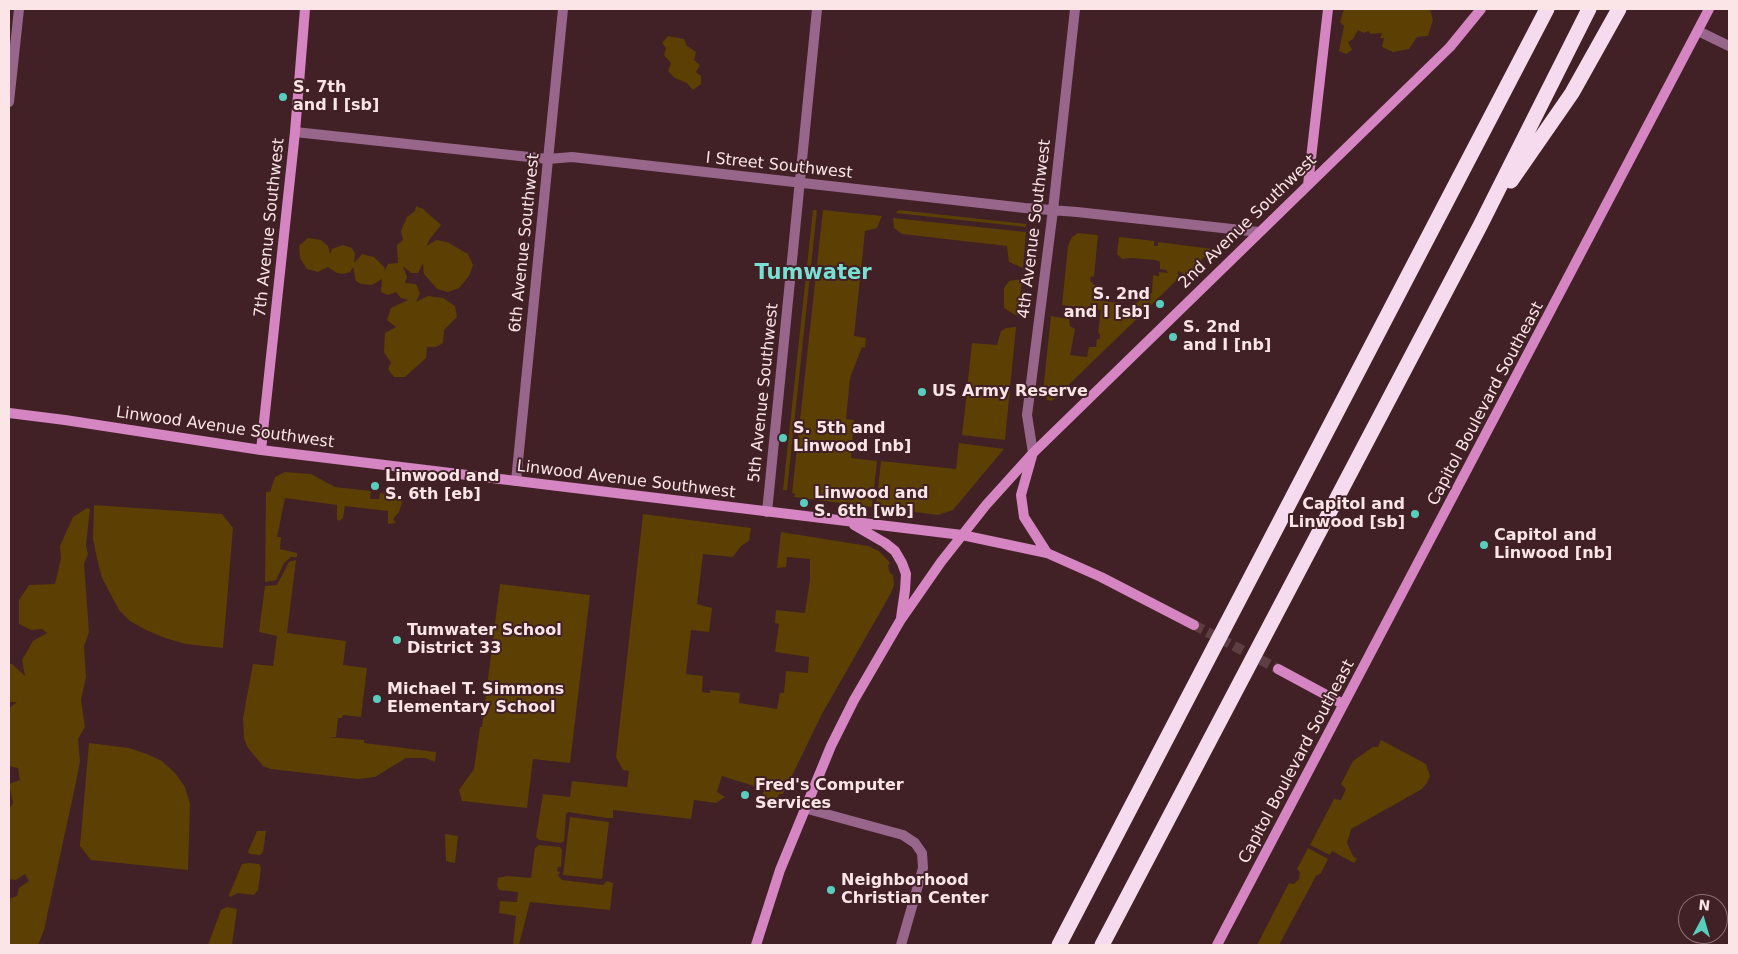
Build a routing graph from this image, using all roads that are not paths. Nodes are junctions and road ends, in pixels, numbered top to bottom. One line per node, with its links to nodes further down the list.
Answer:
1 (19, 9): 14 (street)
2 (305, 9): 15 (street, 7th Avenue Southwest)
3 (563, 9): 16 (street, 6th Avenue Southwest)
4 (817, 9): 17 (street, 5th Avenue Southwest)
5 (1075, 9): 19 (street, 4th Avenue Southwest)
6 (1328, 9): 18 (street)
7 (1481, 9): 18 (street, 2nd Avenue Southwest)
8 (1548, 9): 37 (highway)
9 (1589, 9): 20 (highway)
10 (1619, 9): 20 (highway)
11 (1709, 9): 12 (street, Capitol Boulevard Southeast)
12 (1698, 30): 13 (street); 33 (street, Capitol Boulevard Southeast)
13 (1729, 46)
14 (9, 102)
15 (295, 132): 16 (street, I Street Southwest); 23 (street, 7th Avenue Southwest)
16 (548, 159): 17 (street, I Street Southwest); 25 (street, 6th Avenue Southwest)
17 (800, 184): 19 (street, I Street Southwest); 26 (street, 5th Avenue Southwest)
18 (1308, 184): 21 (street, 2nd Avenue Southwest)
19 (1053, 210): 21 (street, I Street Southwest); 24 (street, 4th Avenue Southwest)
20 (1480, 226): 38 (highway)
21 (1259, 232): 24 (street, 2nd Avenue Southwest)
22 (9, 414): 23 (street, Linwood Avenue Southwest)
23 (262, 450): 25 (street, Linwood Avenue Southwest)
24 (1033, 453): 28 (street, 2nd Avenue Southwest); 29 (street)
25 (516, 481): 26 (street, Linwood Avenue Southwest)
26 (767, 512): 27 (street, Linwood Avenue Southwest)
27 (851, 523): 28 (street, Linwood Avenue Southwest); 30 (street)
28 (962, 535): 29 (street, Linwood Avenue Southwest); 30 (street)
29 (1047, 553): 31 (street, Linwood Avenue Southwest)
30 (900, 621): 34 (street)
31 (1194, 625)
32 (1278, 669): 33 (street)
33 (1343, 704): 39 (street, Capitol Boulevard Southeast)
34 (804, 808): 35 (street); 36 (street)
35 (756, 945)
36 (901, 945)
37 (1059, 945)
38 (1102, 945)
39 (1217, 945)

